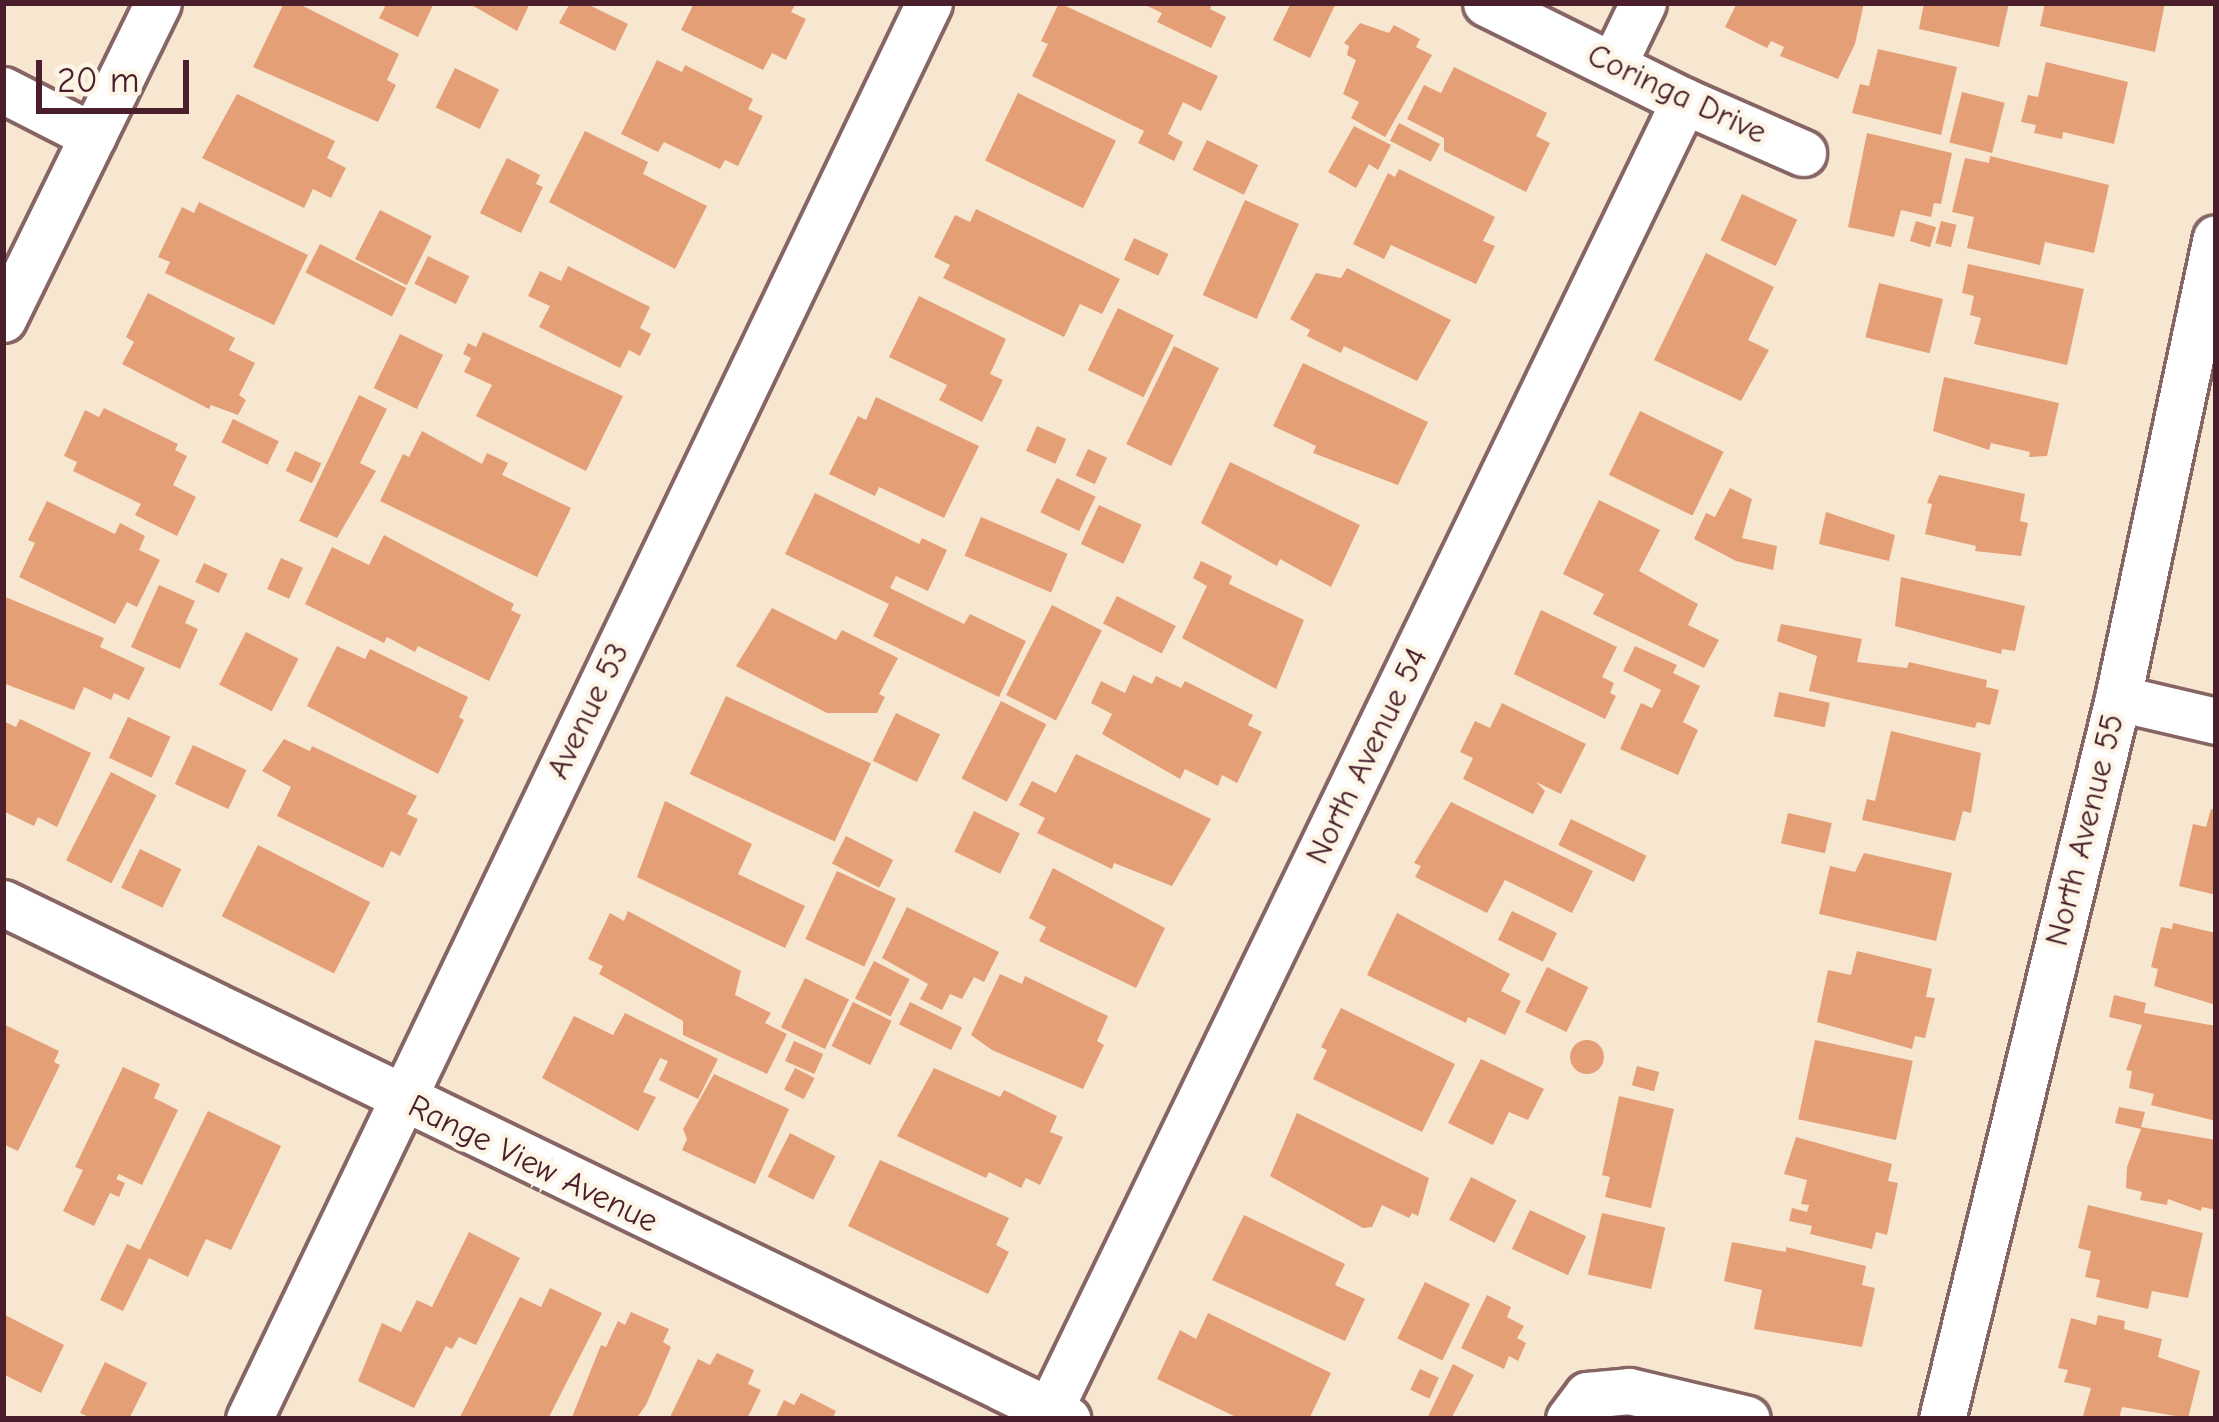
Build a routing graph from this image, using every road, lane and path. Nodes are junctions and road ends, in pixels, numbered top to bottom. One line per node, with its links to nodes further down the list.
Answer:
1 (158, 3): 8 (street)
2 (929, 3): 15 (street, Avenue 53)
3 (1486, 3): 5 (street, Coringa Drive)
4 (1643, 3): 5 (street)
5 (1613, 65): 7 (street, Coringa Drive)
6 (3, 90): 8 (street)
7 (1684, 101): 9 (street, Coringa Drive); 17 (street, North Avenue 54)
8 (93, 136): 11 (street)
9 (1803, 153)
10 (2216, 238): 12 (street, North Avenue 55)
11 (3, 319)
12 (2118, 698): 13 (street); 20 (street, North Avenue 55)
13 (2216, 721)
14 (3, 903): 15 (street, Range View Avenue)
15 (400, 1100): 17 (street, Range View Avenue); 18 (street, Avenue 53)
16 (1578, 1407): 19 (street)
17 (1058, 1415)
18 (249, 1419)
19 (1747, 1419)
20 (1942, 1419)

